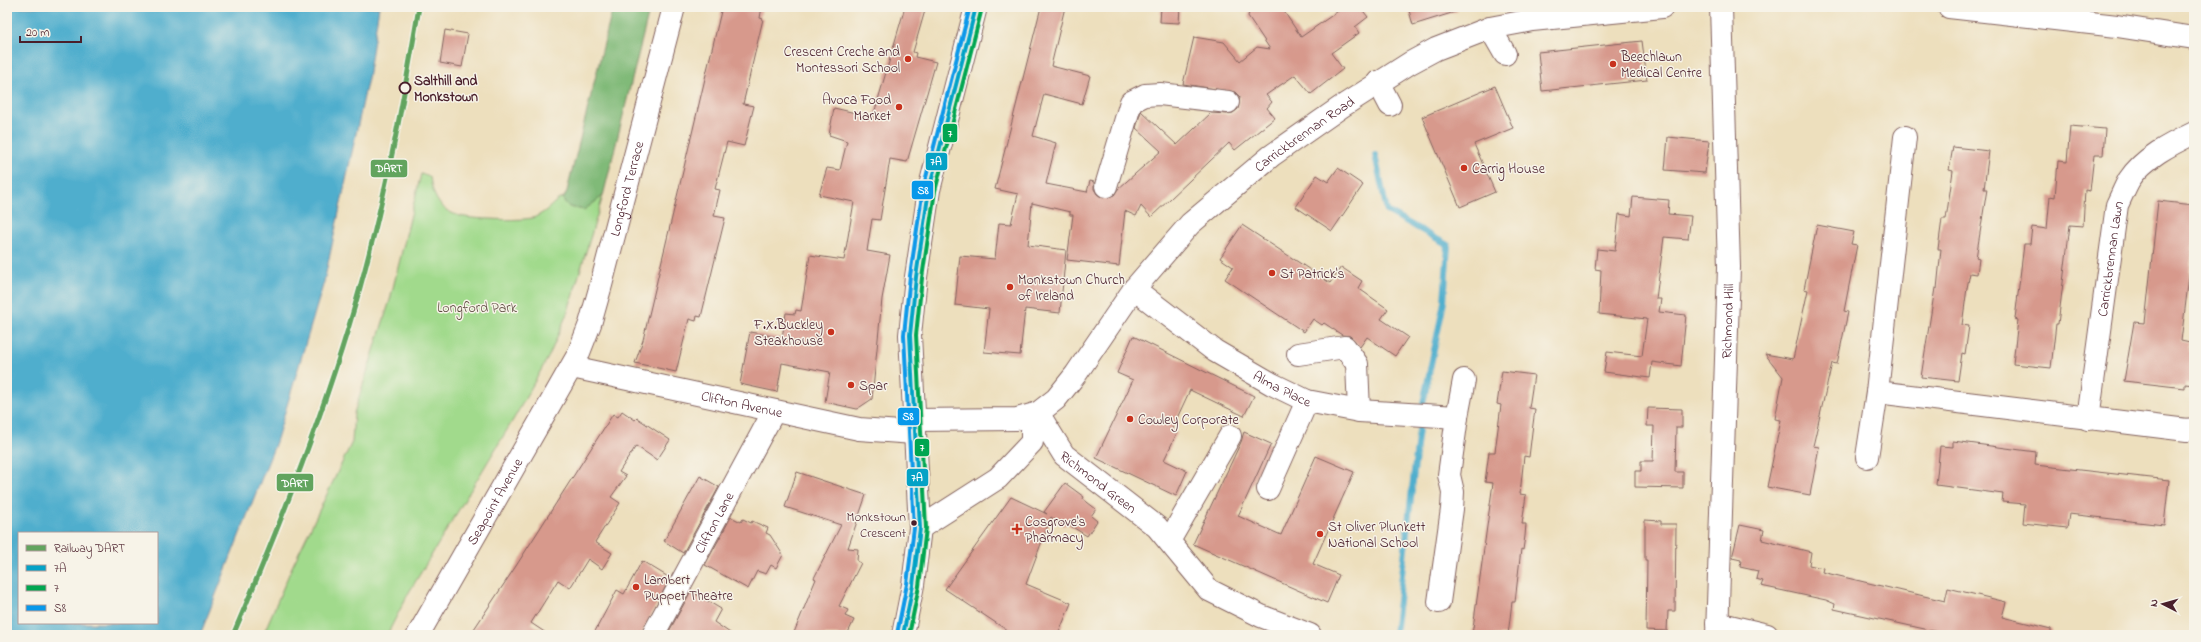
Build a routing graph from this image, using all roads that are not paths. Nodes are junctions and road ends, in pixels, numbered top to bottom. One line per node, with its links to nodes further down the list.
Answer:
1 (674, 7): 18 (main road, Longford Terrace)
2 (976, 7): 27 (main road)
3 (1662, 7): 6 (main road, Carrickbrennan Road)
4 (1721, 7): 35 (main road, Richmond Hill)
5 (1949, 7): 8 (main road)
6 (1530, 13): 7 (main road, Carrickbrennan Road)
7 (1490, 28): 9 (main road); 10 (main road, Carrickbrennan Road)
8 (2194, 38)
9 (1506, 54)
10 (1378, 82): 12 (main road); 16 (main road, Carrickbrennan Road)
11 (1228, 102): 15 (main road)
12 (1390, 105)
13 (2194, 133): 26 (main road, Carrickbrennan Lawn)
14 (1905, 137): 20 (main road)
15 (1106, 186)
16 (1134, 289): 21 (main road, Alma Place); 24 (main road, Carrickbrennan Road)
17 (1298, 354): 23 (main road)
18 (572, 367): 22 (main road, Clifton Avenue); 36 (main road, Seapoint Avenue)
19 (1464, 380): 25 (main road)
20 (1877, 392): 26 (main road); 30 (main road)
21 (1307, 401): 23 (main road, Alma Place); 31 (main road)
22 (774, 411): 27 (main road, Clifton Avenue); 37 (main road, Clifton Lane)
23 (1359, 411): 25 (main road, Alma Place)
24 (1038, 413): 27 (main road, Carrickbrennan Road); 32 (main road); 33 (main road, Richmond Green)
25 (1457, 417): 34 (main road)
26 (2088, 419): 28 (main road)
27 (914, 426): 32 (main road)
28 (2194, 429)
29 (1230, 436): 33 (main road)
30 (1867, 458)
31 (1268, 489)
32 (920, 528): 38 (main road)
33 (1169, 541): 39 (main road, Richmond Green)
34 (1439, 602)
35 (1717, 629): 40 (main road)
36 (418, 635)
37 (653, 635)
38 (903, 635)
39 (1310, 635)
40 (1767, 635)

